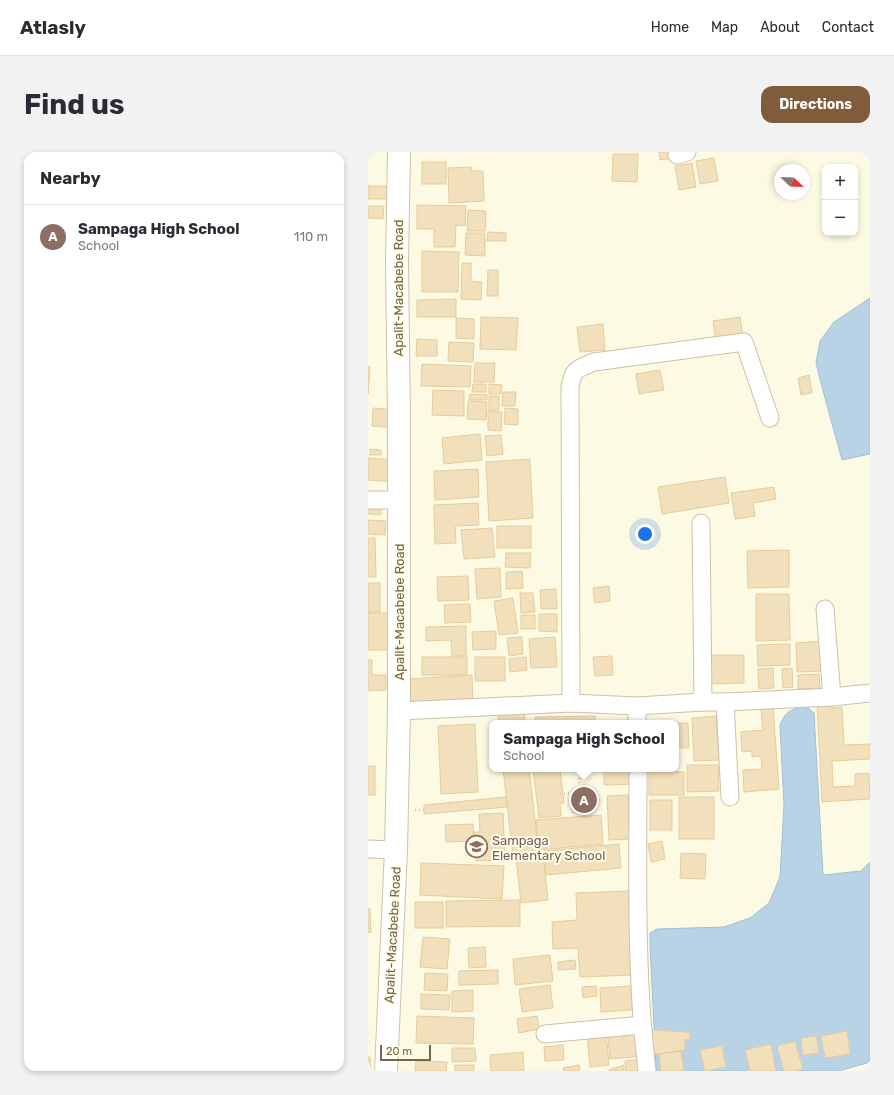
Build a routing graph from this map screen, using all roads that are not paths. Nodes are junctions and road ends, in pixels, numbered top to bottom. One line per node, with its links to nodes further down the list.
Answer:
1 (399, 152): 4 (main road, Apalit-Macabebe Road)
2 (770, 418): 11 (street)
3 (368, 500): 4 (street)
4 (399, 500): 12 (main road, Apalit-Macabebe Road)
5 (701, 523): 9 (street)
6 (825, 609): 8 (street)
7 (870, 693): 8 (street)
8 (832, 697): 10 (street)
9 (703, 702): 10 (street); 13 (street)
10 (725, 702): 15 (street)
11 (571, 703): 12 (street); 13 (street)
12 (399, 711): 17 (main road, Apalit-Macabebe Road)
13 (638, 715)
14 (638, 772): 18 (street)
15 (730, 797)
16 (368, 849): 17 (street)
17 (396, 850): 20 (main road, Apalit-Macabebe Road)
18 (642, 1025): 19 (street); 21 (street)
19 (545, 1034)
20 (386, 1071)
21 (647, 1071)

